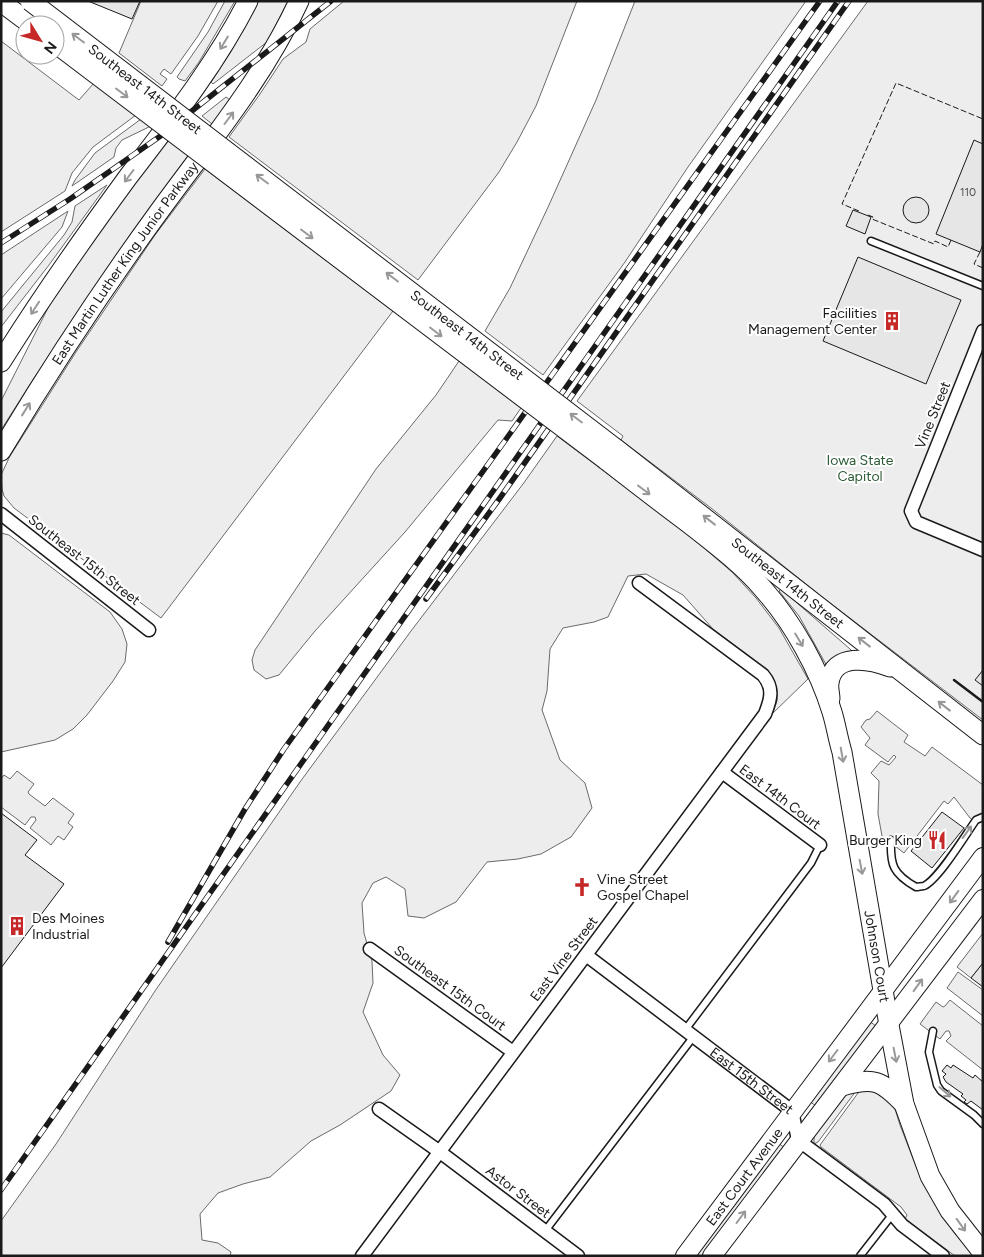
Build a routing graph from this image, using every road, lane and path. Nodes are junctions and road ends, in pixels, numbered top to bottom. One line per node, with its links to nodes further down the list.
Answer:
1 (30, 1): 12 (main road, Southeast 14th Street, one-way to 1, bridge)
2 (248, 1): 10 (main road, one-way to 10)
3 (299, 1): 11 (main road, East Martin Luther King Junior Parkway, one-way to 3)
4 (1, 2): 5 (main road)
5 (19, 15)
6 (65, 50): 12 (main road, Southeast 14th Street, one-way to 12, bridge)
7 (871, 241): 8 (lane)
8 (983, 286)
9 (983, 331): 14 (street, Vine Street)
10 (1, 362)
11 (1, 451)
12 (610, 454): 17 (main road, Southeast 14th Street, one-way to 12); 18 (main road, Southeast 14th Street, one-way to 18)
13 (1, 514): 16 (street, Southeast 15th Street)
14 (983, 550)
15 (639, 583): 20 (street, East Vine Street)
16 (149, 630)
17 (903, 672): 18 (main road); 19 (main road, Southeast 14th Street, one-way to 17)
18 (831, 710): 28 (main road, Johnson Court, one-way to 28)
19 (983, 735)
20 (722, 772): 23 (street, East 14th Court); 27 (street, East Vine Street)
21 (983, 817): 22 (lane, one-way to 21)
22 (891, 840)
23 (820, 845): 31 (lane)
24 (983, 857): 28 (street, East Court Avenue, one-way to 28)
25 (983, 899): 29 (street, East Court Avenue, one-way to 25)
26 (370, 949): 32 (street, Southeast 15th Court)
27 (586, 955): 31 (street, East 15th Street); 32 (street, East Vine Street)
28 (884, 989): 29 (main road, Johnson Court); 36 (street, East Court Avenue, one-way to 36)
29 (889, 1025): 33 (street, East Court Avenue); 34 (main road, Johnson Court, one-way to 34)
30 (933, 1031): 37 (lane, one-way to 37)
31 (690, 1033): 36 (street, East 15th Street); 41 (lane)
32 (514, 1052): 39 (street, East Vine Street)
33 (842, 1086): 34 (main road); 38 (street, East Court Avenue)
34 (904, 1104): 42 (main road, Johnson Court, one-way to 42)
35 (379, 1109): 39 (street, Astor Street)
36 (792, 1111): 38 (street, East 15th Street); 45 (street, East Court Avenue)
37 (983, 1124)
38 (798, 1140): 40 (street); 46 (street, East Court Avenue, one-way to 38)
39 (440, 1152): 41 (street, Astor Street); 43 (street, East Vine Street)
40 (892, 1214): 47 (lane); 48 (street)
41 (545, 1231): 44 (street, Astor Street)
42 (983, 1253)
43 (363, 1255)
44 (578, 1256)
45 (685, 1256)
46 (712, 1256)
47 (860, 1256)
48 (943, 1256)

